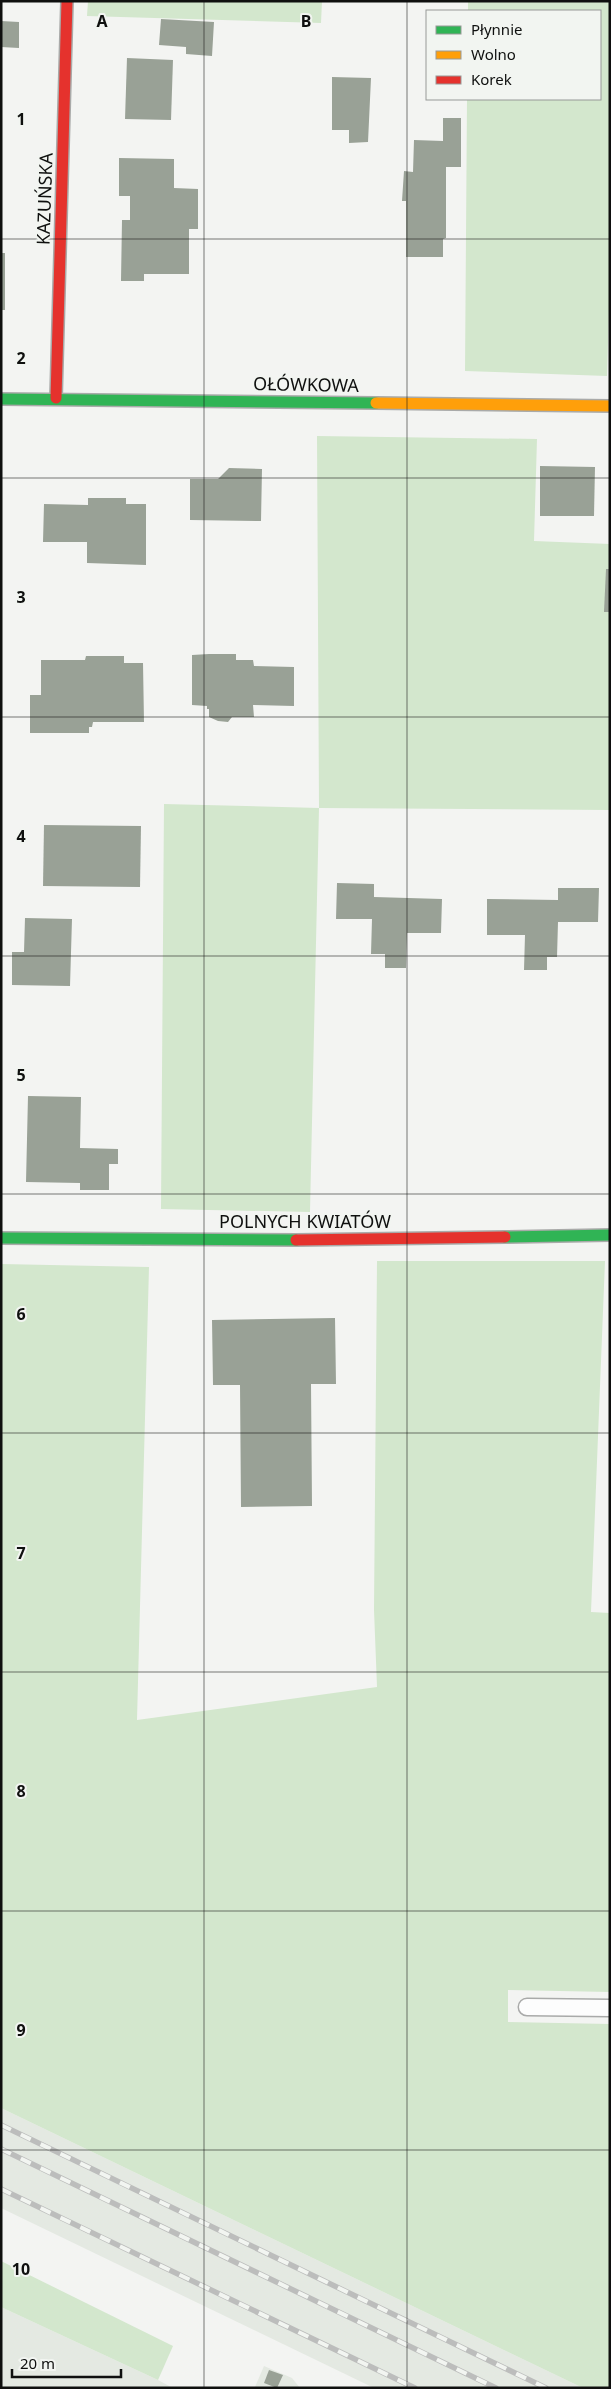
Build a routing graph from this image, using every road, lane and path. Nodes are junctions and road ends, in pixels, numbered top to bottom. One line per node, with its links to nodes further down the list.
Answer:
1 (68, 1): 2 (street, KAZUŃSKA)
2 (56, 398): 3 (street, OŁÓWKOWA); 4 (street, OŁÓWKOWA)
3 (1, 399)
4 (610, 406)
5 (610, 1236): 6 (street, POLNYCH KWIATÓW)
6 (1, 1238)
7 (527, 2006): 8 (lane)
8 (610, 2008)

